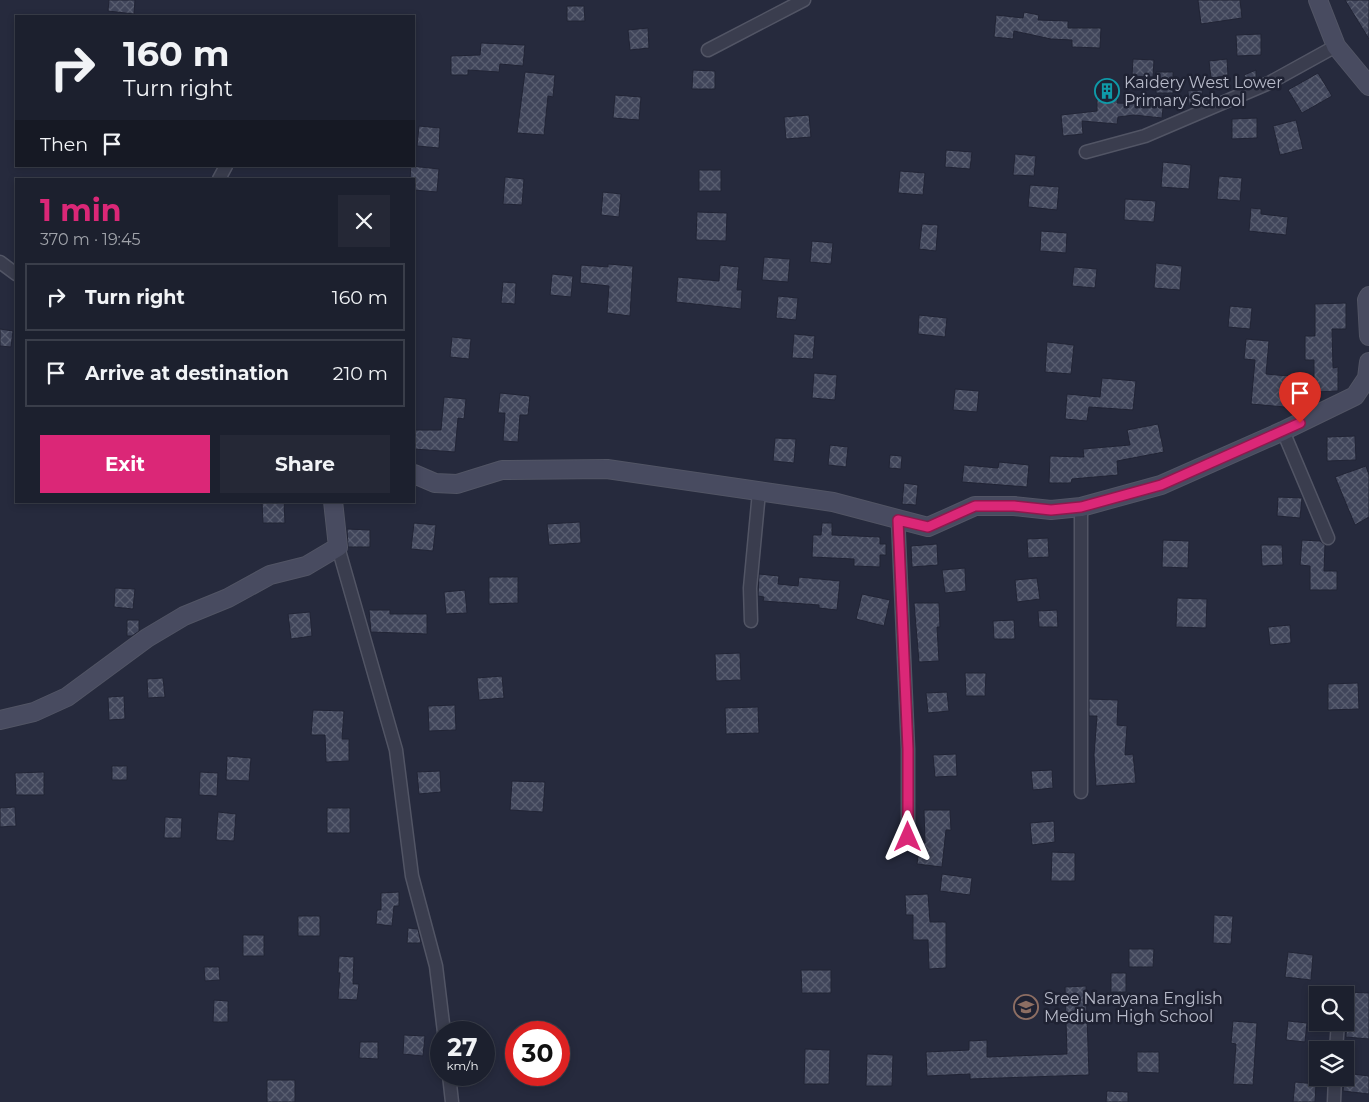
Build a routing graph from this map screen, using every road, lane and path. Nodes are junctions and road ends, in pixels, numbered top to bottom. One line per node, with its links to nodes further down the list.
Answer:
1 (804, 0): 4 (street)
2 (1318, 0): 3 (street)
3 (1336, 46): 5 (street); 6 (street)
4 (708, 50)
5 (1369, 86)
6 (1086, 152)
7 (0, 262): 8 (street)
8 (15, 273)
9 (1369, 296): 10 (street)
10 (1369, 336)
11 (1369, 362): 12 (street)
12 (1283, 431): 16 (street); 18 (street)
13 (415, 474): 14 (street)
14 (759, 492): 17 (street); 20 (street)
15 (333, 503): 19 (street)
16 (1081, 507): 17 (street); 22 (street)
17 (898, 520): 23 (street)
18 (1328, 538)
19 (338, 548): 21 (street); 24 (street)
20 (751, 621)
21 (0, 720)
22 (1081, 792)
23 (908, 837)
24 (443, 1021)
25 (450, 1086): 27 (street)
26 (1335, 1086): 28 (street)
27 (452, 1102)
28 (1334, 1102)

